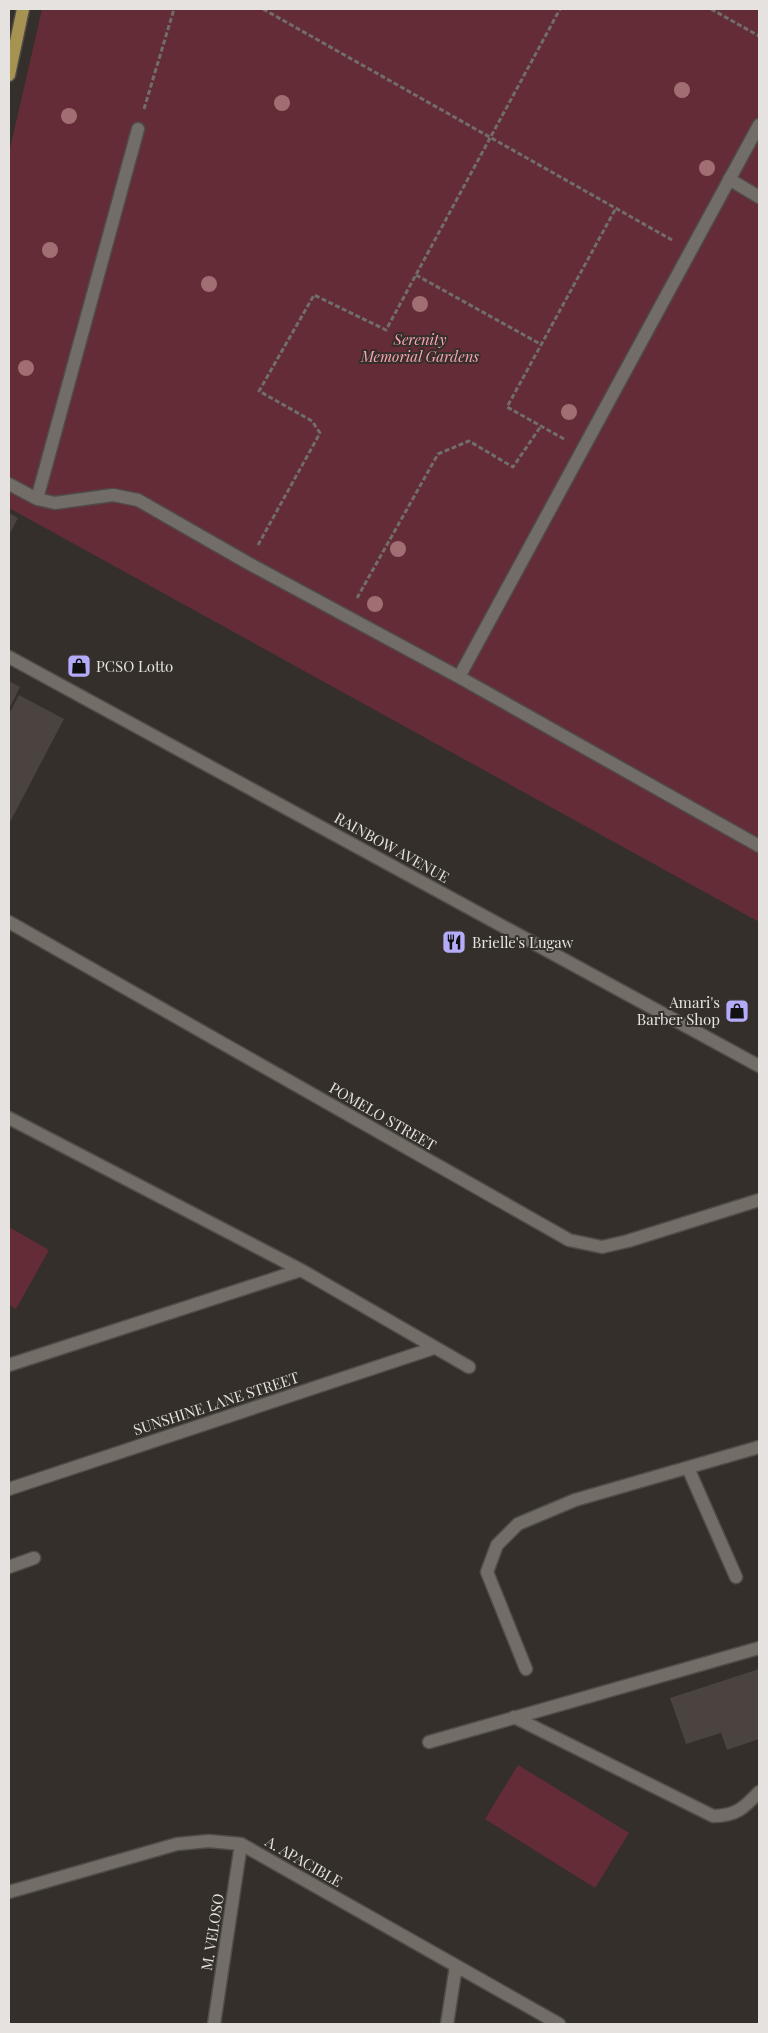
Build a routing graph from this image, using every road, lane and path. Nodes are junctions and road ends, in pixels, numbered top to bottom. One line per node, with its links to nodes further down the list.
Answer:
1 (22, 9): 7 (main road)
2 (174, 9): 9 (path)
3 (263, 9): 10 (path)
4 (560, 9): 10 (path)
5 (711, 9): 6 (path)
6 (759, 36)
7 (9, 75)
8 (759, 125): 11 (street)
9 (138, 129): 20 (street)
10 (490, 137): 13 (path); 15 (path)
11 (729, 179): 12 (street); 14 (street)
12 (759, 197)
13 (616, 208): 14 (path); 16 (path)
14 (690, 250): 18 (street)
15 (416, 275): 16 (path); 21 (path)
16 (542, 345): 17 (path)
17 (541, 426): 18 (path); 22 (path)
18 (582, 449): 24 (street)
19 (9, 484): 20 (street)
20 (37, 499): 21 (street)
21 (248, 564): 22 (street)
22 (346, 617): 24 (street)
23 (9, 657): 27 (street, RAINBOW AVENUE)
24 (459, 677): 25 (street)
25 (759, 846)
26 (9, 922): 29 (street, POMELO STREET)
27 (759, 1066)
28 (9, 1118): 30 (street)
29 (759, 1200)
30 (301, 1270): 31 (street); 32 (street)
31 (434, 1348): 33 (street); 36 (street, SUNSHINE LANE STREET)
32 (9, 1365)
33 (469, 1368)
34 (759, 1447): 35 (street)
35 (688, 1468): 39 (street); 41 (street)
36 (9, 1489)
37 (34, 1558): 38 (street)
38 (9, 1567)
39 (736, 1577)
40 (759, 1648): 42 (street)
41 (526, 1669)
42 (514, 1717): 43 (street); 44 (street)
43 (429, 1742)
44 (759, 1792)
45 (242, 1844): 46 (street, A. APACIBLE); 47 (street, A. APACIBLE); 48 (street, M. VELOSO)
46 (9, 1892)
47 (456, 1966): 49 (street); 50 (street, A. APACIBLE)
48 (214, 2024)
49 (447, 2024)
50 (559, 2024)

